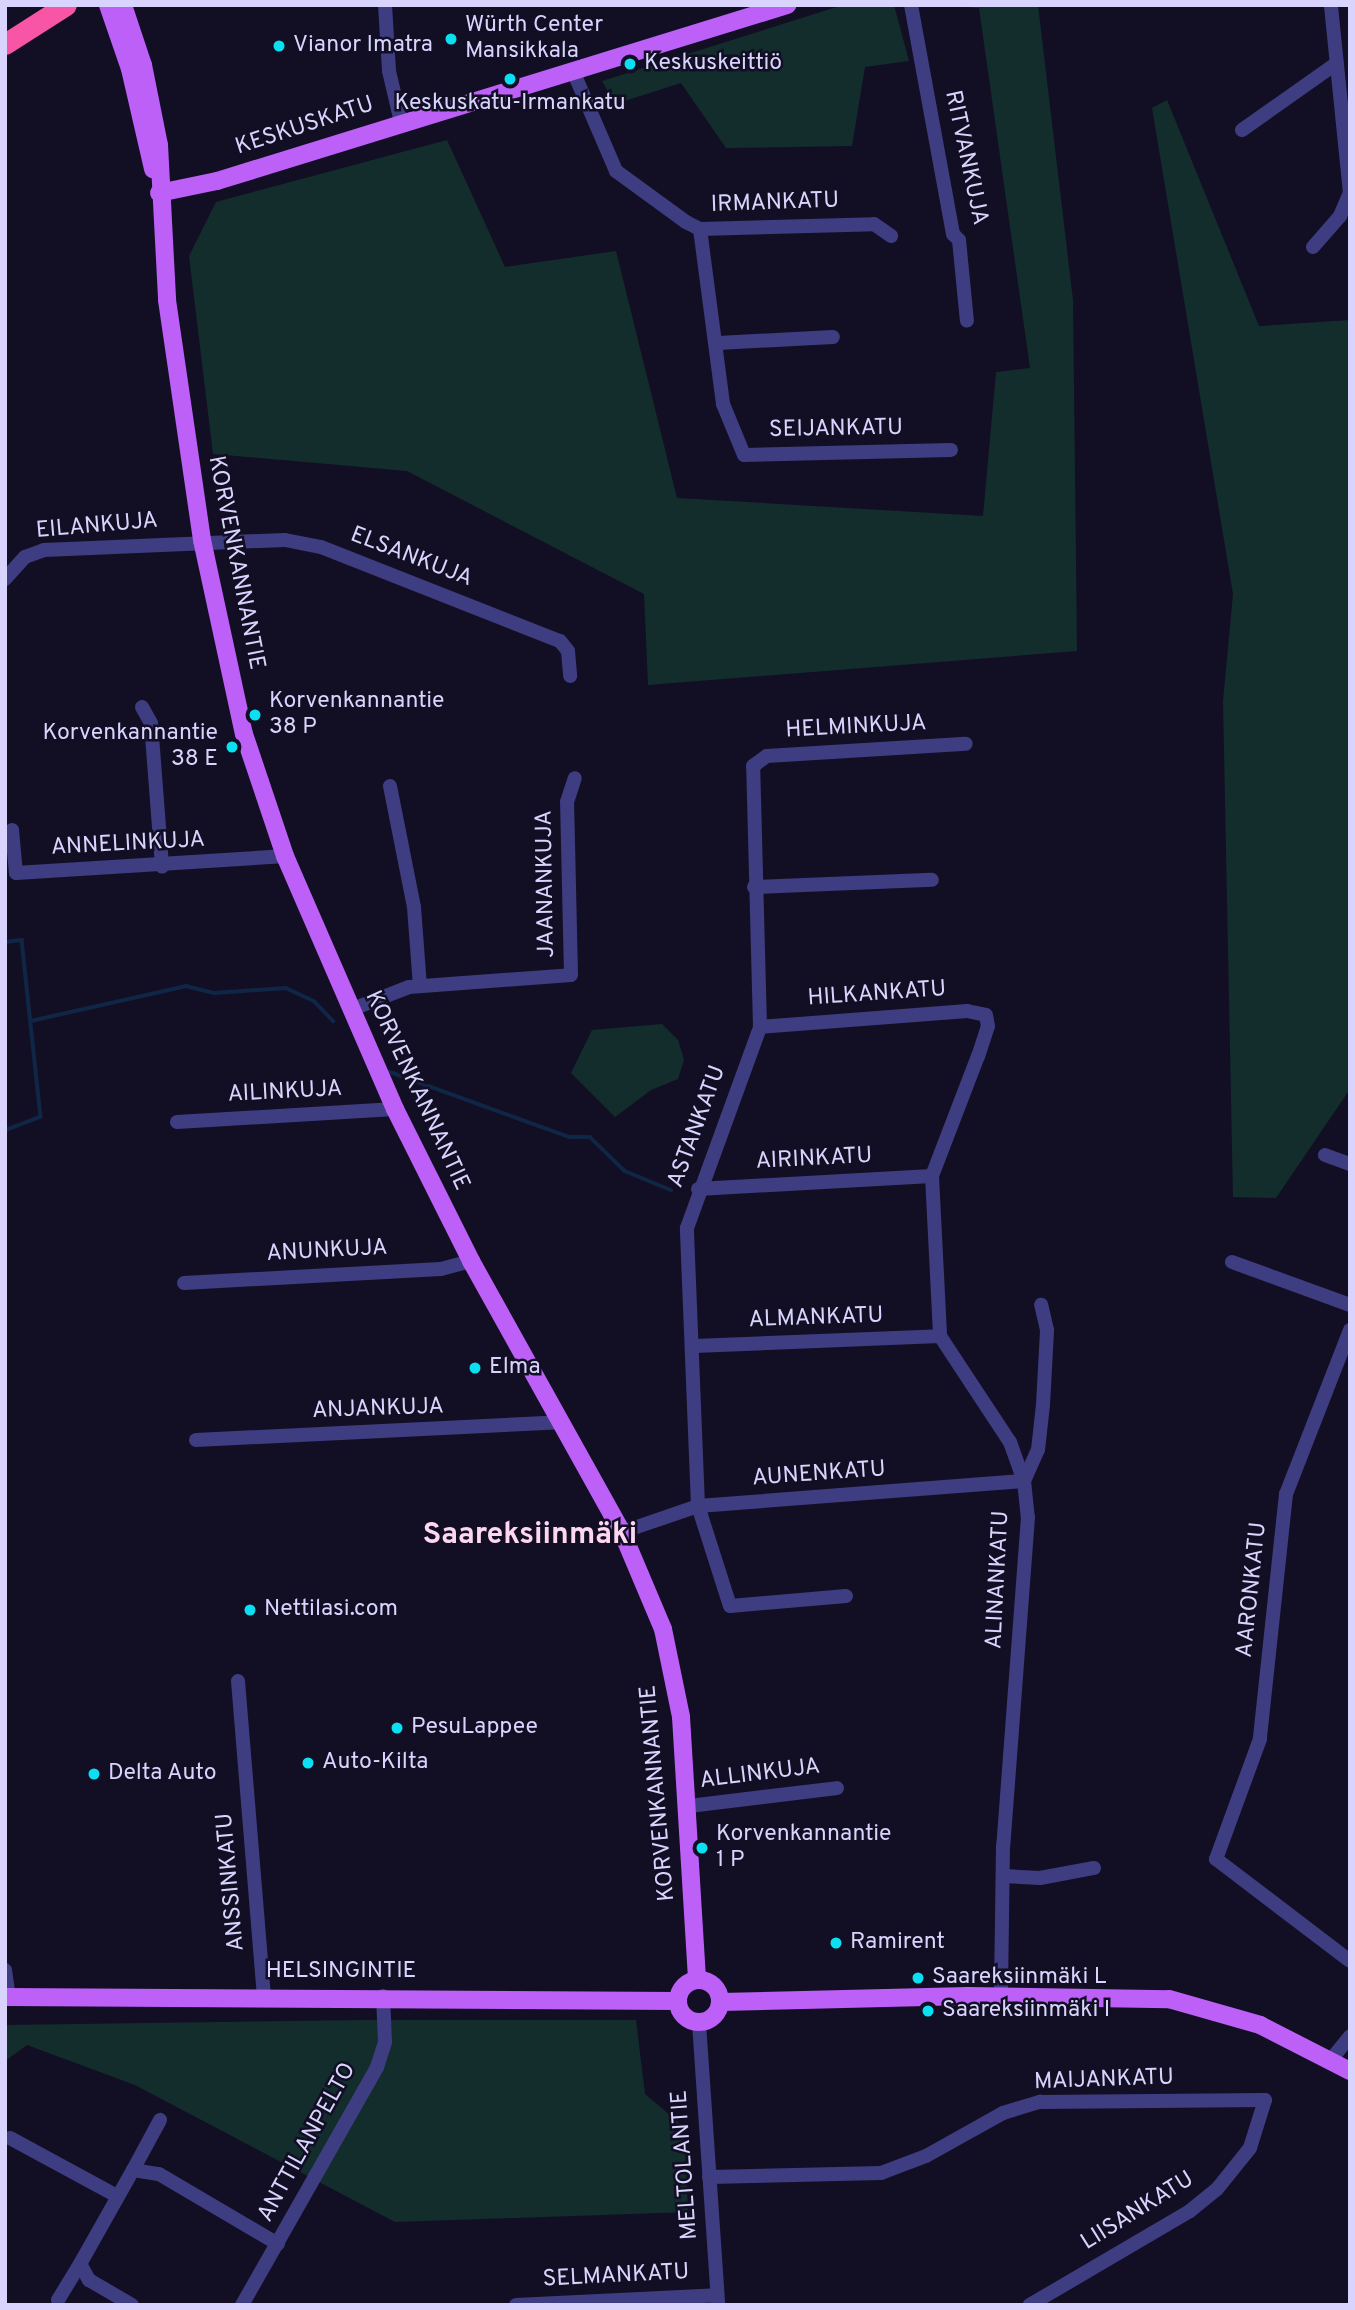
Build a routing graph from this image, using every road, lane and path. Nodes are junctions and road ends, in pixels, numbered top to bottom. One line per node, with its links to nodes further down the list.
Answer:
1 (66, 5): 8 (highway)
2 (108, 5): 13 (main road, KORVENKANNANTIE)
3 (123, 5): 13 (main road, KORVENKANNANTIE)
4 (385, 5): 11 (street)
5 (787, 5): 10 (main road, KESKUSKATU)
6 (911, 5): 17 (street, RITVANKUJA)
7 (1331, 5): 9 (street)
8 (5, 44)
9 (1337, 63): 12 (street); 16 (street)
10 (573, 71): 11 (main road, KESKUSKATU); 14 (street, IRMANKATU)
11 (401, 122): 13 (main road, KESKUSKATU)
12 (1242, 130)
13 (159, 193): 21 (main road, KORVENKANNANTIE)
14 (700, 229): 15 (street, IRMANKATU); 19 (street, SEIJANKATU)
15 (891, 236)
16 (1313, 247)
17 (967, 321)
18 (833, 337): 19 (street)
19 (718, 343): 20 (street, SEIJANKATU)
20 (951, 450)
21 (202, 540): 22 (street, EILANKUJA); 23 (street, ELSANKUJA); 30 (main road, KORVENKANNANTIE)
22 (5, 579)
23 (569, 676)
24 (142, 707): 31 (street)
25 (965, 744): 26 (street, HELMINKUJA)
26 (753, 766): 33 (street, ASTANKATU)
27 (575, 778): 34 (street, JAANANKUJA)
28 (390, 786): 34 (street)
29 (12, 830): 31 (street, ANNELINKUJA)
30 (285, 856): 31 (street, ANNELINKUJA); 35 (main road, KORVENKANNANTIE)
31 (162, 867)
32 (932, 880): 33 (street)
33 (754, 887): 36 (street, ASTANKATU)
34 (420, 986): 35 (street, JAANANKUJA)
35 (350, 1010): 37 (main road, KORVENKANNANTIE)
36 (760, 1027): 41 (street, HILKANKATU); 42 (street, ASTANKATU)
37 (395, 1109): 38 (street, AILINKUJA); 43 (main road, KORVENKANNANTIE)
38 (177, 1122)
39 (1325, 1155): 40 (street)
40 (1350, 1164)
41 (932, 1176): 42 (street, AIRINKATU); 49 (street)
42 (698, 1189): 50 (street, ASTANKATU)
43 (471, 1261): 45 (street, ANUNKUJA); 51 (main road, KORVENKANNANTIE)
44 (1232, 1262): 47 (street)
45 (184, 1283)
46 (1041, 1305): 53 (street)
47 (1350, 1305)
48 (1350, 1330): 63 (street, AARONKATU)
49 (940, 1336): 50 (street, ALMANKATU); 53 (street, ALINANKATU)
50 (694, 1346): 54 (street, ASTANKATU)
51 (561, 1422): 52 (street, ANJANKUJA); 55 (main road, KORVENKANNANTIE)
52 (196, 1440)
53 (1024, 1482): 54 (street, AUNENKATU); 61 (street, ALINANKATU)
54 (698, 1506): 55 (street, AUNENKATU); 56 (street, ASTANKATU)
55 (622, 1532): 59 (main road, KORVENKANNANTIE)
56 (846, 1596)
57 (238, 1681): 66 (street, ANSSINKATU)
58 (837, 1788): 59 (street, ALLINKUJA)
59 (689, 1807): 65 (main road, KORVENKANNANTIE)
60 (1094, 1868): 61 (street)
61 (1003, 1876): 68 (street, ALINANKATU)
62 (1350, 1953): 63 (street)
63 (1350, 1960)
64 (5, 1970): 69 (street)
65 (697, 1980): 70 (main road); 71 (main road)
66 (264, 1996): 67 (main road, HELSINGINTIE); 69 (main road, HELSINGINTIE)
67 (383, 1996): 70 (main road, HELSINGINTIE); 82 (street, ANTTILANPELTO)
68 (1001, 1996): 71 (main road); 74 (main road)
69 (7, 1997)
70 (677, 2001): 72 (main road)
71 (721, 2001): 72 (main road)
72 (699, 2023): 80 (street, MELTOLANTIE)
73 (1350, 2036): 74 (street)
74 (1330, 2061): 75 (main road)
75 (1350, 2071)
76 (1265, 2100): 80 (street, MAIJANKATU); 89 (street, LIISANKATU)
77 (160, 2120): 79 (street)
78 (10, 2138): 81 (street)
79 (133, 2170): 81 (street); 82 (street)
80 (709, 2177): 85 (street, MELTOLANTIE)
81 (117, 2196): 83 (street)
82 (278, 2244): 87 (street, ANTTILANPELTO)
83 (80, 2264): 84 (street); 86 (street)
84 (58, 2300)
85 (718, 2300): 88 (street, SELMANKATU)
86 (132, 2305)
87 (242, 2305)
88 (516, 2305)
89 (1030, 2305)

